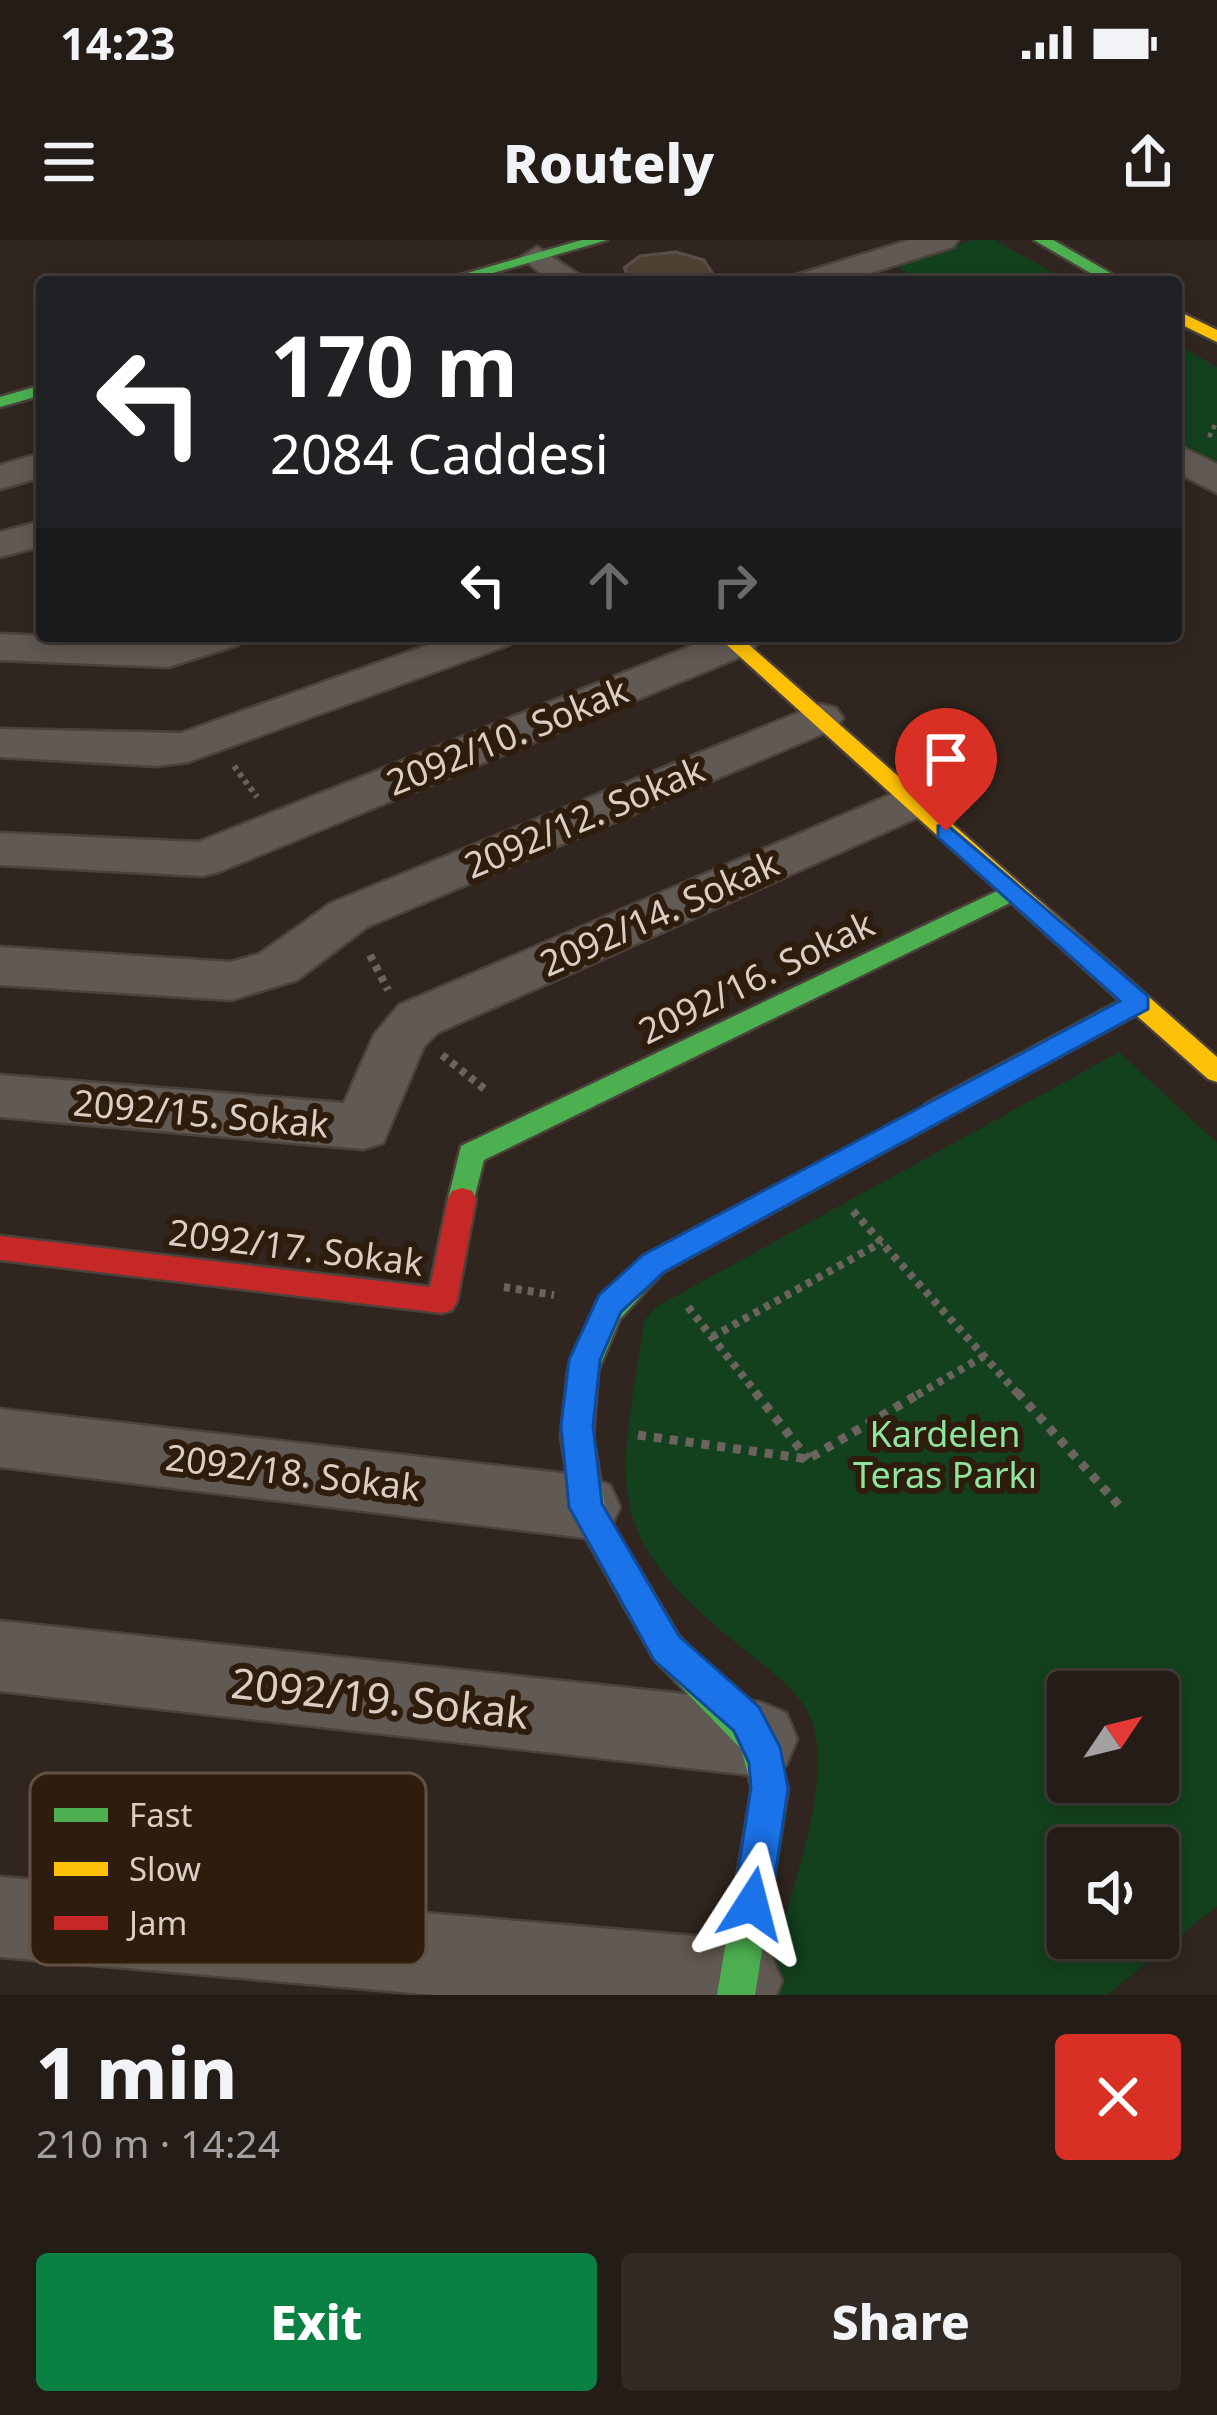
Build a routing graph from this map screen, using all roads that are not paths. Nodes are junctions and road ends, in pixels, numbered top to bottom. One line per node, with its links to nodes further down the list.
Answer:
1 (599, 240): 5 (street)
2 (836, 240): 6 (street)
3 (941, 240): 6 (street)
4 (1042, 240): 11 (street)
5 (537, 257): 7 (street); 8 (street)
6 (874, 261): 9 (street); 10 (street)
7 (466, 276)
8 (564, 276)
9 (827, 276)
10 (897, 276)
11 (1107, 276)
12 (1182, 318): 13 (street)
13 (1217, 338)
14 (36, 392): 15 (street)
15 (0, 402)
16 (1182, 459): 19 (street)
17 (36, 467): 18 (street)
18 (0, 477)
19 (1217, 482)
20 (36, 535): 21 (street)
21 (0, 545)
22 (0, 573): 23 (street)
23 (36, 575)
24 (205, 642): 28 (street)
25 (478, 642): 30 (street)
26 (726, 642): 32 (street, 2092/10. Sokak)
27 (733, 642): 29 (street)
28 (0, 647)
29 (820, 718): 31 (street); 34 (street, 2092/12. Sokak)
30 (0, 743)
31 (913, 801): 33 (street); 36 (street, 2092/14. Sokak)
32 (0, 850)
33 (1014, 892): 35 (street); 39 (street, 2092/16. Sokak)
34 (0, 966)
35 (1138, 1003): 37 (street); 42 (street)
36 (407, 1026): 38 (street, 2092/15. Sokak)
37 (1217, 1072)
38 (0, 1096)
39 (530, 1126): 40 (street, 2092/17. Sokak)
40 (0, 1248)
41 (0, 1438): 42 (street, 2092/18. Sokak)
42 (586, 1507): 44 (street)
43 (0, 1656): 44 (street, 2092/19. Sokak)
44 (760, 1738): 48 (street)
45 (0, 1916): 46 (street)
46 (30, 1919)
47 (426, 1958): 48 (street)
48 (738, 1988)

